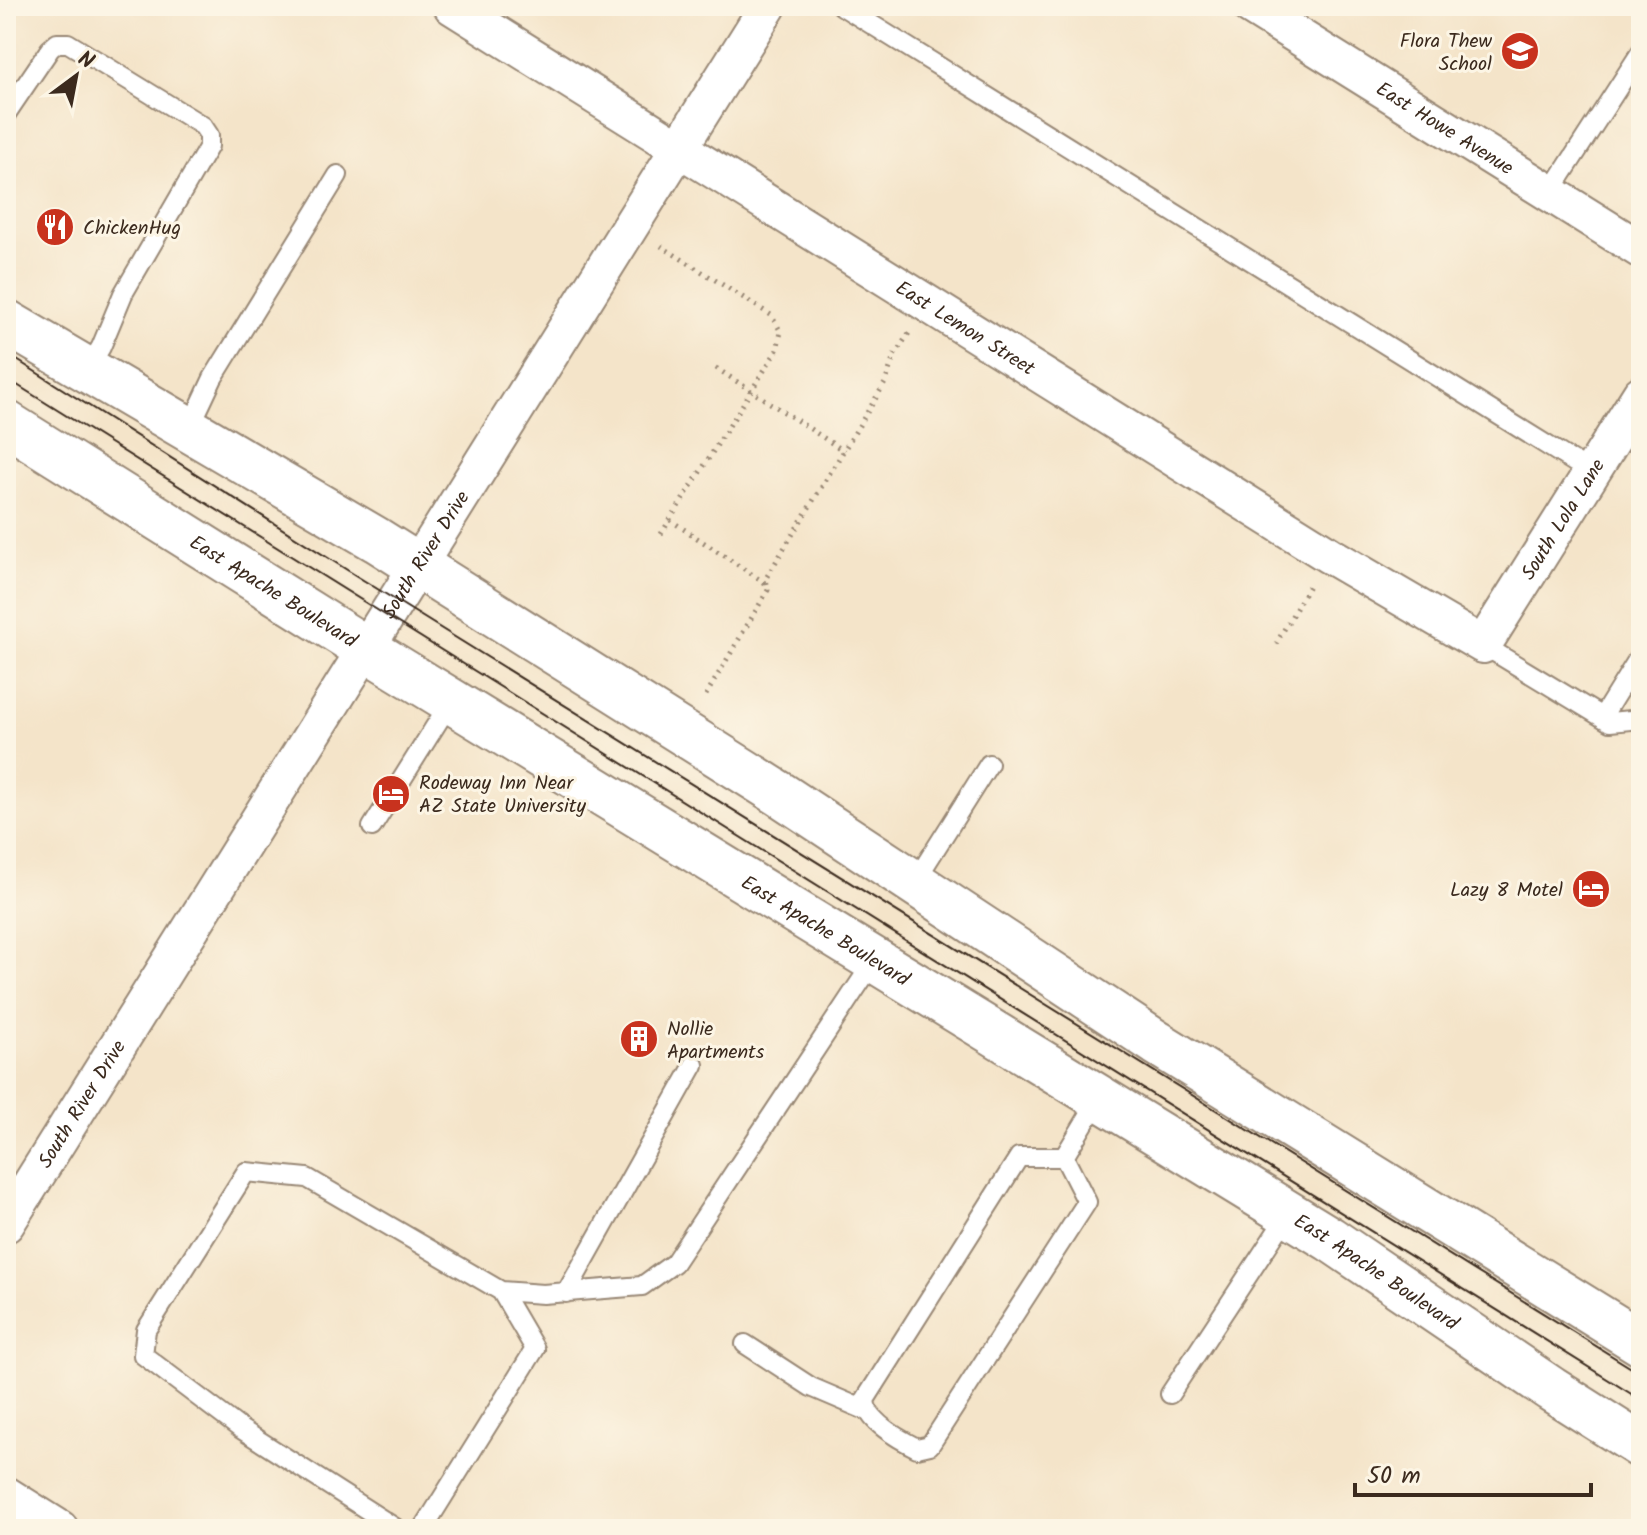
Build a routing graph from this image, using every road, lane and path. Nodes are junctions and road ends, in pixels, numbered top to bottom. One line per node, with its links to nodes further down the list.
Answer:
1 (452, 6): 7 (street, East Lemon Street)
2 (768, 6): 7 (street, South River Drive)
3 (842, 6): 21 (lane)
4 (1250, 6): 9 (street, East Howe Avenue)
5 (1641, 52): 9 (lane)
6 (6, 114): 15 (lane)
7 (680, 148): 24 (street, South River Drive); 28 (street, East Lemon Street)
8 (338, 175): 19 (lane)
9 (1550, 193): 11 (street, East Howe Avenue)
10 (661, 246): 16 (path)
11 (1641, 250)
12 (6, 322): 15 (main road)
13 (914, 326): 20 (path)
14 (716, 368): 16 (path)
15 (86, 372): 19 (main road)
16 (752, 391): 20 (path); 22 (path)
17 (1641, 394): 21 (street, South Lola Lane)
18 (6, 423): 29 (main road, East Apache Boulevard)
19 (188, 431): 24 (main road)
20 (844, 451): 26 (path)
21 (1590, 472): 28 (street, South Lola Lane)
22 (670, 520): 23 (path); 26 (path)
23 (661, 534)
24 (418, 566): 29 (street, South River Drive); 37 (main road)
25 (1310, 582): 27 (path)
26 (768, 585): 31 (path)
27 (1276, 644)
28 (1483, 645): 33 (lane)
29 (368, 650): 32 (main road, East Apache Boulevard); 43 (street, South River Drive)
30 (1641, 654): 33 (lane)
31 (706, 695)
32 (451, 701): 36 (lane); 38 (main road, East Apache Boulevard)
33 (1602, 717): 34 (lane)
34 (1641, 719)
35 (989, 764): 37 (lane)
36 (372, 827)
37 (914, 883): 46 (main road)
38 (876, 958): 40 (main road, East Apache Boulevard); 45 (lane)
39 (694, 1065): 45 (lane)
40 (1100, 1097): 41 (lane); 42 (main road, East Apache Boulevard)
41 (1064, 1157): 49 (lane); 49 (lane)
42 (1289, 1213): 48 (lane); 50 (main road, East Apache Boulevard)
43 (6, 1224)
44 (501, 1291): 45 (lane); 53 (lane); 54 (lane)
45 (566, 1293)
46 (1641, 1343)
47 (745, 1344): 49 (lane)
48 (1170, 1394)
49 (865, 1410)
50 (1641, 1446)
51 (6, 1495): 52 (street)
52 (60, 1529)
53 (397, 1529)
54 (423, 1529)

